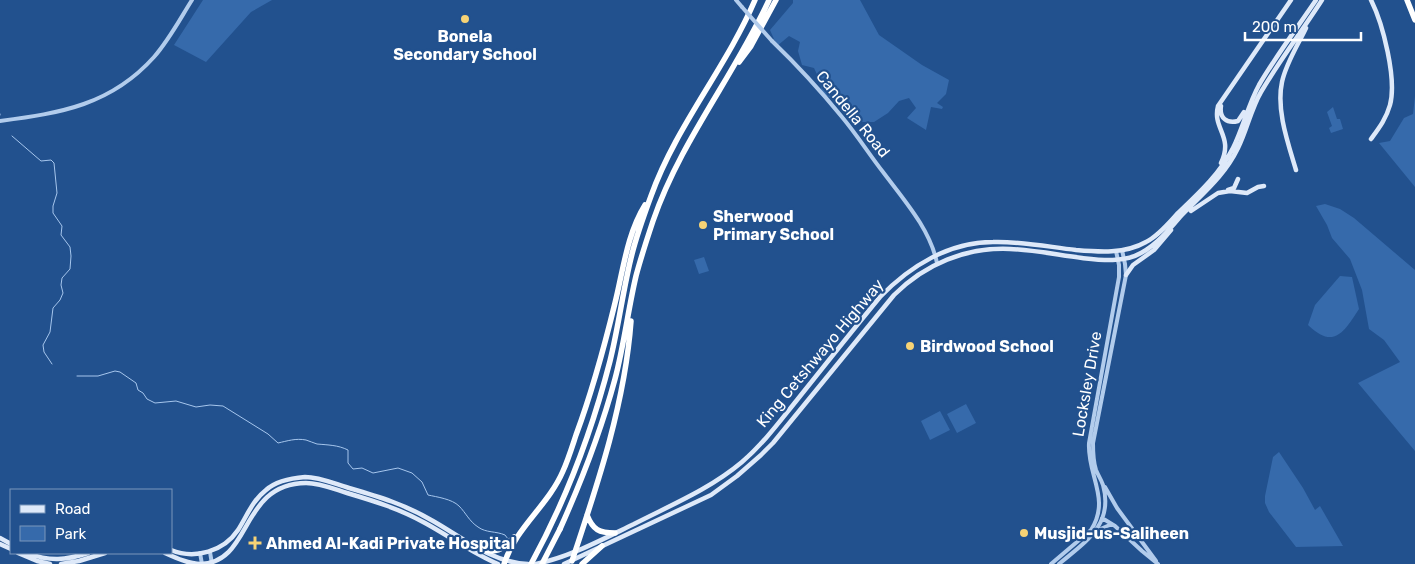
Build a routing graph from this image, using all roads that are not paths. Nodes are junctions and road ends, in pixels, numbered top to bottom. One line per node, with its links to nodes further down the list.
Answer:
1 (192, 0): 16 (street)
2 (736, 0): 27 (street, Candella Road, bridge)
3 (755, 0): 23 (highway)
4 (769, 0): 13 (highway)
5 (776, 0): 13 (highway)
6 (1291, 0): 15 (main road)
7 (1316, 0): 14 (main road, King Cetshwayo Highway)
8 (1322, 0): 11 (main road, King Cetshwayo Highway)
9 (1371, 0): 17 (main road)
10 (1407, 0): 12 (highway)
11 (1313, 13): 18 (main road); 24 (main road, King Cetshwayo Highway)
12 (1415, 20)
13 (723, 84): 32 (highway)
14 (1256, 91): 15 (main road); 19 (main road, King Cetshwayo Highway)
15 (1224, 98): 19 (main road)
16 (0, 121)
17 (1372, 136)
18 (1296, 170)
19 (1212, 179): 25 (main road, King Cetshwayo Highway)
20 (1238, 179): 22 (main road)
21 (1264, 186): 22 (main road)
22 (1225, 191): 24 (main road)
23 (651, 195): 40 (highway); 62 (highway)
24 (1179, 219): 28 (main road, King Cetshwayo Highway); 31 (main road)
25 (1122, 250): 26 (main road, King Cetshwayo Highway); 28 (street, Locksley Drive)
26 (1116, 251): 27 (main road, King Cetshwayo Highway); 29 (street, Locksley Drive)
27 (936, 256): 30 (street, Candella Road); 42 (main road, King Cetshwayo Highway)
28 (1124, 258): 29 (main road, King Cetshwayo Highway); 31 (street, Locksley Drive)
29 (1118, 259): 30 (main road, King Cetshwayo Highway); 35 (street, Locksley Drive)
30 (938, 263): 43 (main road, King Cetshwayo Highway)
31 (1126, 275): 33 (street, Locksley Drive)
32 (632, 296): 37 (highway); 64 (highway, bridge)
33 (1102, 482): 34 (street, Locksley Drive); 36 (street)
34 (1106, 506): 35 (street); 36 (street); 38 (street)
35 (1100, 507): 38 (street)
36 (1117, 508): 57 (street)
37 (587, 515): 42 (highway); 46 (highway)
38 (1100, 517): 39 (street); 41 (street); 67 (street)
39 (1112, 524): 41 (street); 57 (street)
40 (521, 530): 44 (highway); 55 (highway)
41 (1096, 532): 68 (street)
42 (615, 533): 46 (main road, King Cetshwayo Highway)
43 (602, 546): 54 (main road, King Cetshwayo Highway); 66 (highway)
44 (475, 548): 47 (main road); 55 (main road); 56 (main road); 61 (main road)
45 (172, 550): 53 (main road)
46 (575, 551): 54 (highway); 63 (main road, King Cetshwayo Highway)
47 (210, 552): 53 (main road); 56 (street)
48 (20, 554): 58 (main road)
49 (32, 554): 50 (main road)
50 (84, 554)
51 (102, 554): 59 (main road)
52 (168, 554): 60 (main road)
53 (200, 554): 60 (street)
54 (572, 561): 65 (main road, King Cetshwayo Highway)
55 (505, 562): 62 (main road)
56 (212, 563): 60 (main road)
57 (1157, 563)
58 (50, 564)
59 (62, 564)
60 (202, 564)
61 (498, 564)
62 (530, 564)
63 (536, 564)
64 (542, 564)
65 (564, 564)
66 (582, 564)
67 (1051, 564)
68 (1058, 564)

